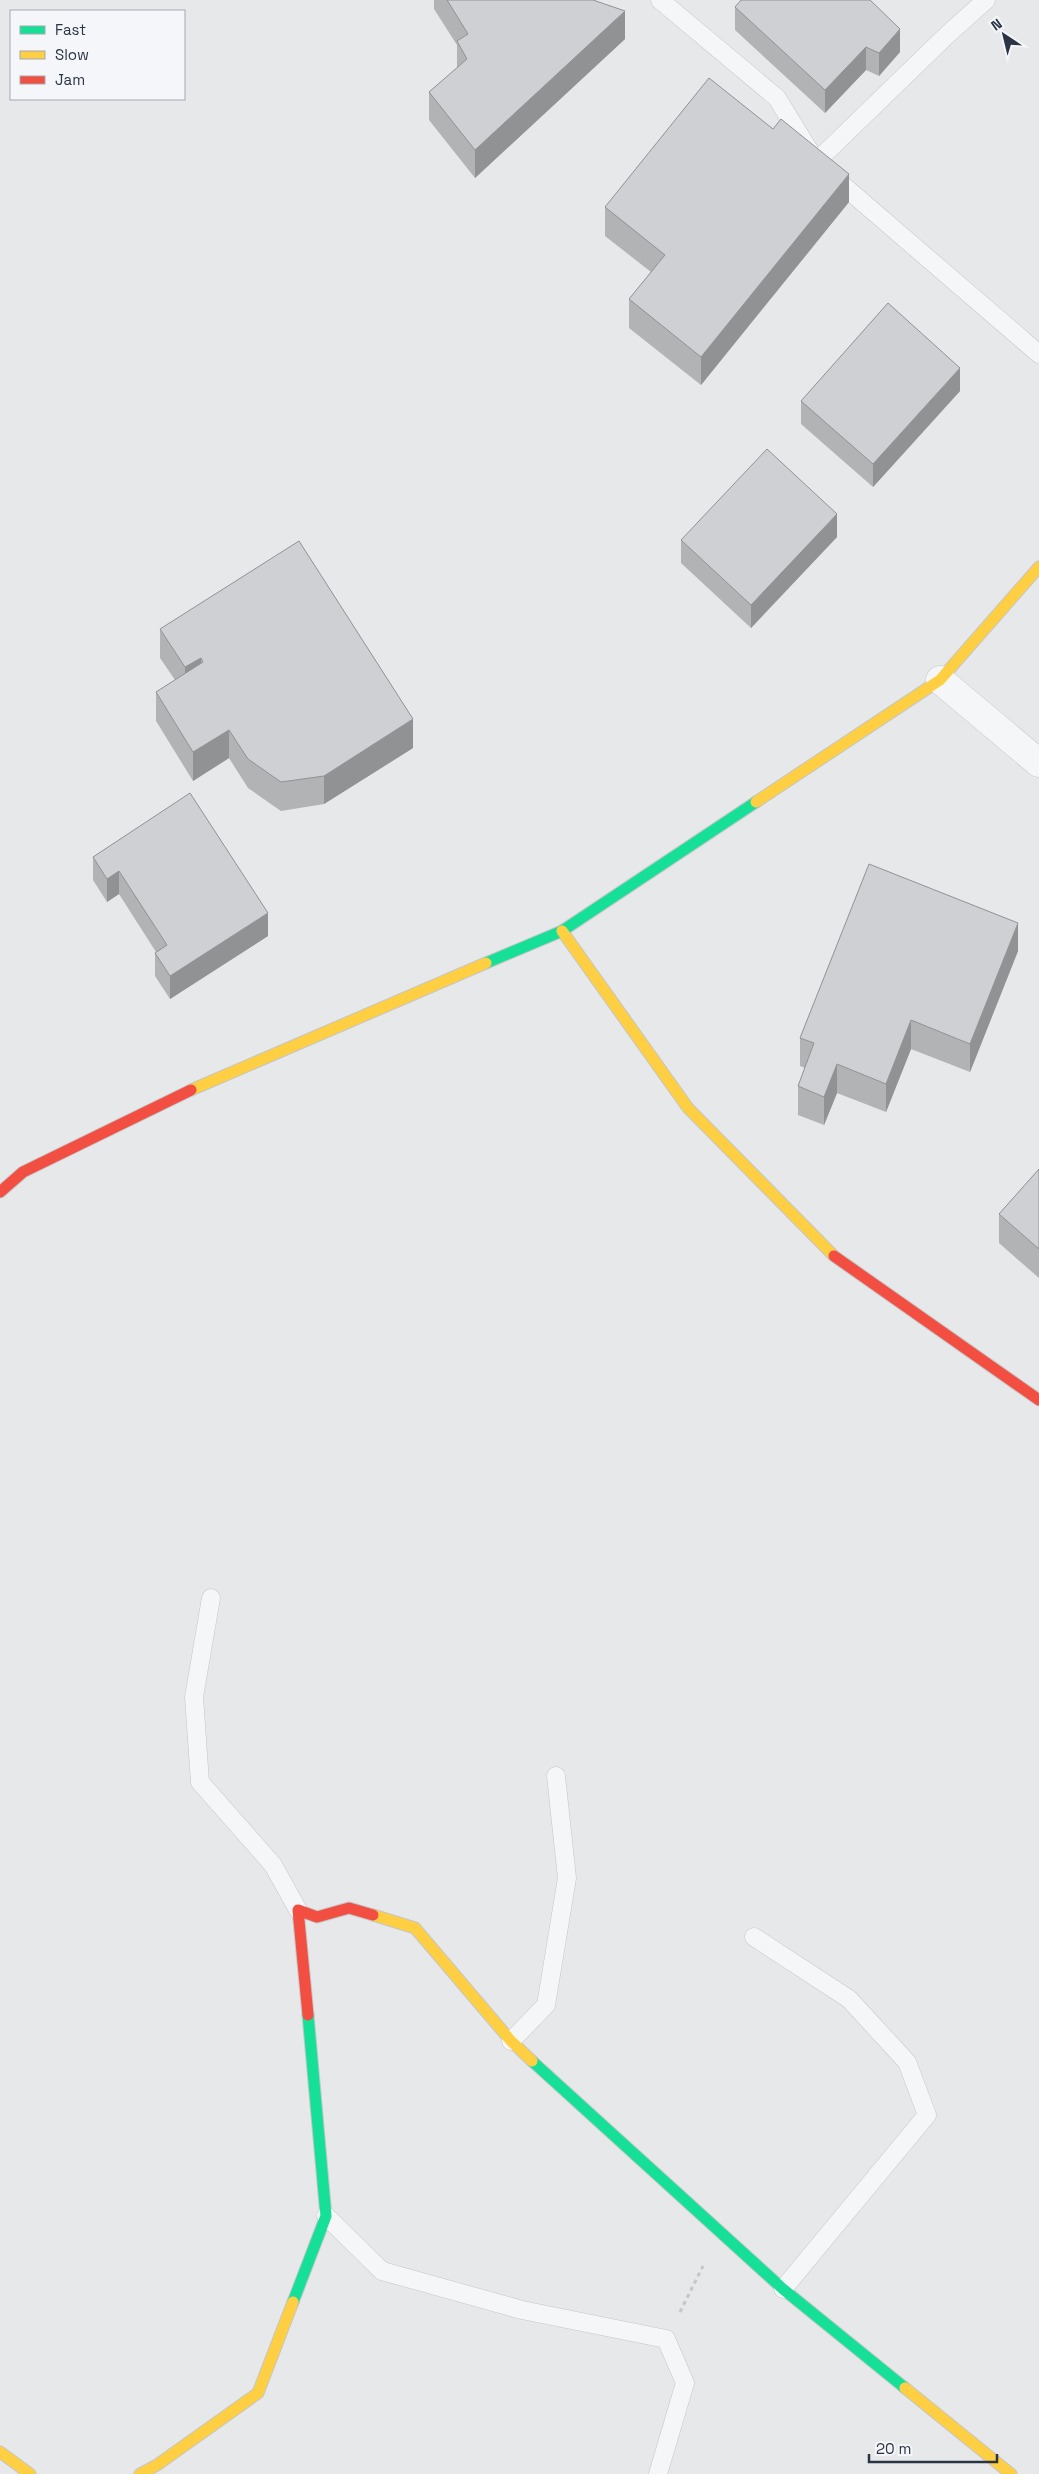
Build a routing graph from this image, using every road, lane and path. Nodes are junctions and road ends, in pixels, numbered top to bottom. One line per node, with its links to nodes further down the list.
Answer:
1 (986, 0): 3 (lane)
2 (661, 1): 3 (lane)
3 (816, 162): 4 (lane)
4 (1039, 354)
5 (1039, 567): 6 (street)
6 (940, 680): 7 (street); 8 (street)
7 (1039, 763)
8 (562, 931): 9 (street); 10 (street)
9 (0, 1192)
10 (1039, 1400)
11 (211, 1598): 13 (lane)
12 (556, 1776): 15 (lane)
13 (298, 1910): 15 (street); 16 (street)
14 (754, 1937): 18 (lane)
15 (510, 2041): 17 (street)
16 (326, 2216): 19 (lane); 22 (street)
17 (721, 2232): 18 (street); 19 (path)
18 (783, 2289): 24 (street)
19 (666, 2339): 23 (lane)
20 (0, 2452): 21 (street)
21 (30, 2474)
22 (140, 2474)
23 (658, 2474)
24 (1011, 2474)

